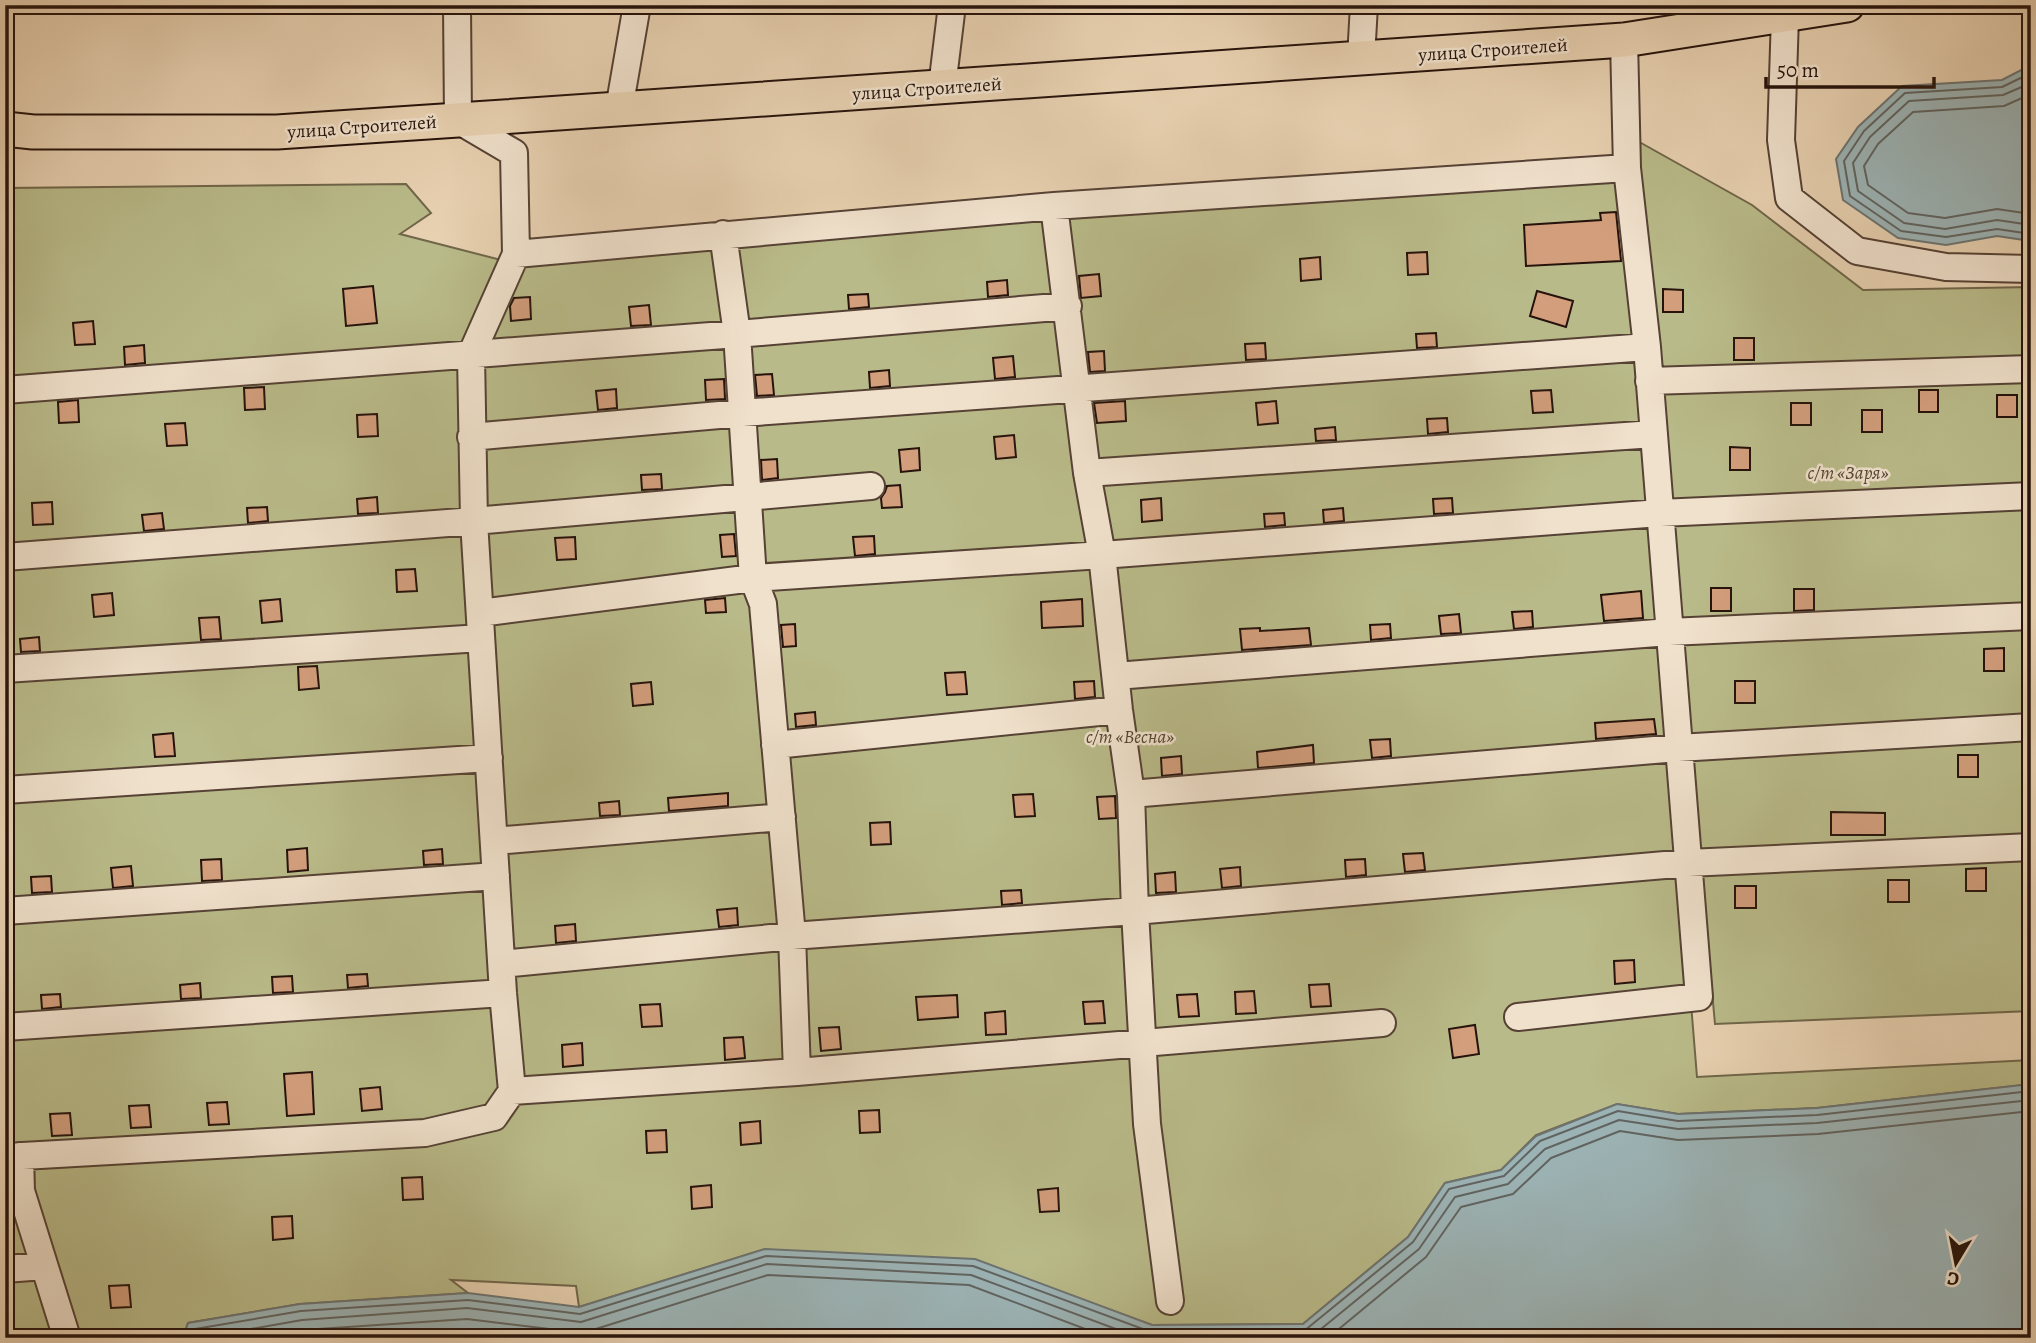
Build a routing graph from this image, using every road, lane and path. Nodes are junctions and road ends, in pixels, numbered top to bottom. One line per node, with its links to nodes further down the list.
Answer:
1 (457, 5): 11 (street)
2 (637, 5): 10 (street)
3 (951, 5): 9 (street)
4 (1364, 5): 8 (street)
5 (1847, 5): 6 (main road, улица Строителей)
6 (1785, 16): 7 (main road, улица Строителей); 17 (street)
7 (1624, 40): 8 (main road, улица Строителей); 13 (street)
8 (1361, 58): 9 (main road, улица Строителей)
9 (942, 87): 10 (main road, улица Строителей)
10 (619, 109): 11 (main road, улица Строителей)
11 (458, 120): 12 (main road, улица Строителей); 16 (street)
12 (5, 129)
13 (1627, 168): 14 (street); 20 (street)
14 (1054, 206): 15 (street); 18 (street)
15 (723, 234): 16 (street); 19 (street)
16 (516, 254): 21 (street)
17 (2031, 269)
18 (1068, 306): 19 (street); 24 (street)
19 (737, 334): 21 (street); 26 (street)
20 (1647, 347): 23 (street); 24 (street)
21 (471, 355): 25 (street); 28 (street)
22 (2031, 369): 23 (street)
23 (1649, 381): 27 (street)
24 (1077, 388): 26 (street); 29 (street)
25 (5, 390)
26 (742, 413): 28 (street); 32 (street)
27 (1654, 434): 29 (street); 33 (street)
28 (471, 437): 34 (street)
29 (1087, 473): 35 (street)
30 (871, 486): 32 (street)
31 (2031, 496): 33 (street)
32 (747, 498): 34 (street); 37 (street)
33 (1660, 513): 35 (street); 40 (street)
34 (474, 521): 36 (street); 39 (street)
35 (1102, 555): 37 (street); 42 (street)
36 (5, 558)
37 (753, 578): 39 (street); 45 (street)
38 (2031, 615): 40 (street)
39 (481, 626): 41 (street); 47 (street)
40 (1670, 632): 42 (street); 46 (street)
41 (5, 669)
42 (1116, 676): 43 (street)
43 (1119, 710): 45 (street); 49 (street)
44 (2031, 727): 46 (street)
45 (775, 746): 50 (street)
46 (1678, 748): 49 (street); 53 (street)
47 (489, 758): 48 (street); 51 (street)
48 (5, 790)
49 (1131, 794): 56 (street)
50 (782, 817): 51 (street); 57 (street)
51 (494, 841): 54 (street)
52 (2031, 847): 53 (street)
53 (1688, 863): 56 (street); 60 (street)
54 (496, 876): 55 (street); 58 (street)
55 (5, 911)
56 (1135, 911): 57 (street); 63 (street)
57 (792, 936): 58 (street); 64 (street)
58 (502, 964): 59 (street)
59 (503, 993): 62 (street); 65 (street)
60 (1518, 1017)
61 (1382, 1023): 63 (street)
62 (5, 1027)
63 (1143, 1044): 64 (street); 69 (street)
64 (797, 1072): 65 (street)
65 (512, 1091): 66 (street)
66 (12, 1156): 67 (street)
67 (44, 1266): 68 (street); 70 (street)
68 (5, 1269)
69 (1170, 1301)
70 (67, 1338)

